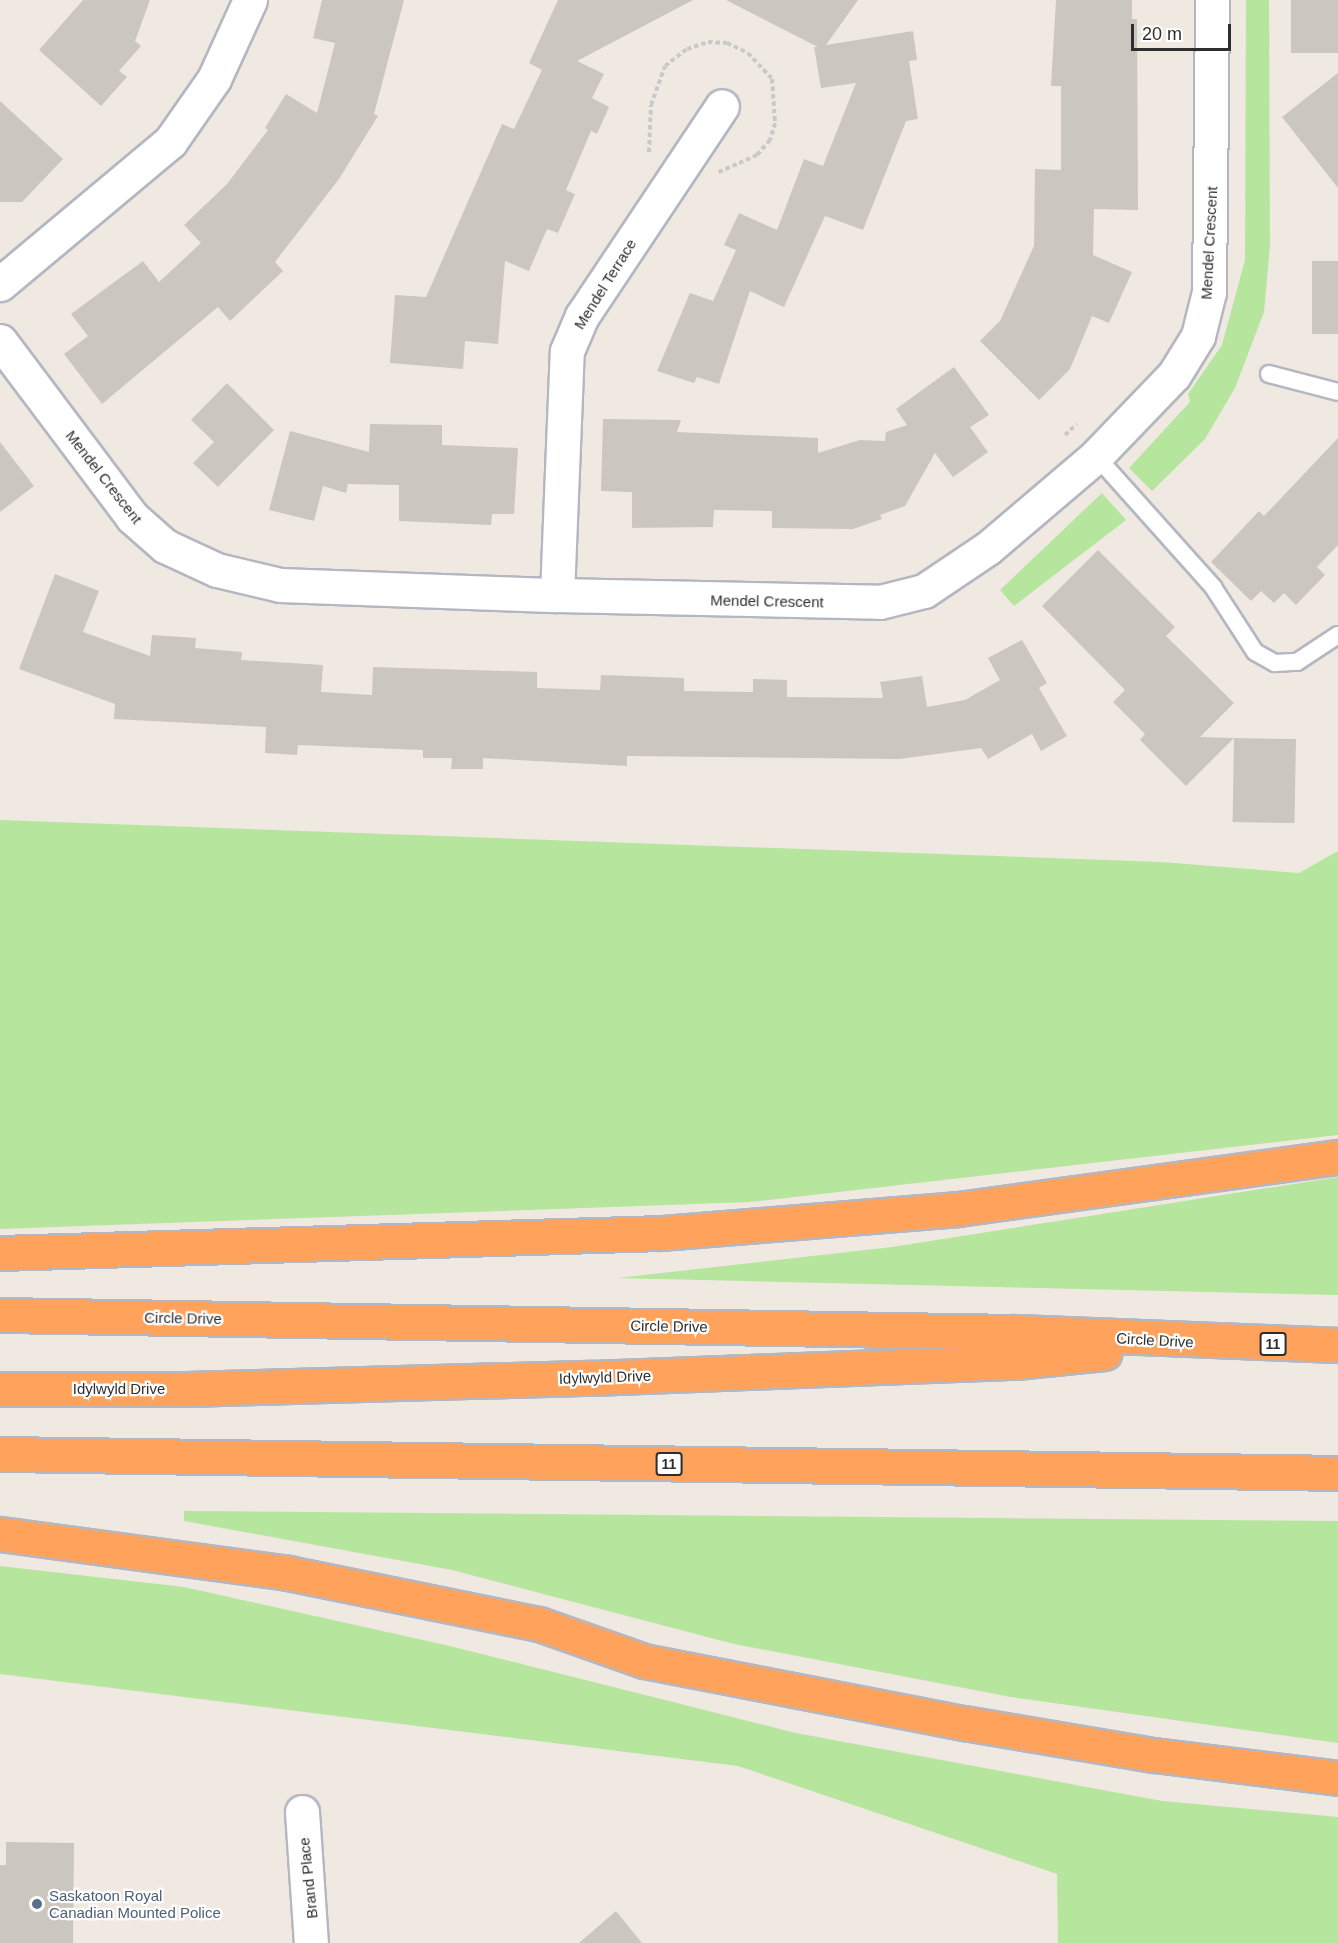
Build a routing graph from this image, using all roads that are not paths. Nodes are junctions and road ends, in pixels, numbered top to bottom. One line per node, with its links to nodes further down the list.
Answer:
1 (250, 0): 4 (street)
2 (1212, 0): 8 (street, Mendel Crescent)
3 (722, 106): 9 (street, Mendel Terrace)
4 (0, 284)
5 (0, 341): 9 (street, Mendel Crescent)
6 (1269, 374): 7 (lane)
7 (1338, 392)
8 (1096, 456): 9 (street, Mendel Crescent); 10 (lane)
9 (557, 595)
10 (1338, 635)
11 (1338, 1157): 12 (highway)
12 (0, 1253)
13 (0, 1315): 14 (highway, Circle Drive / 11)
14 (1209, 1343): 15 (highway, Circle Drive / 11); 16 (highway, Idylwyld Drive / 11)
15 (1338, 1345)
16 (0, 1389)
17 (0, 1454): 18 (highway, 11)
18 (1338, 1473)
19 (0, 1534): 20 (highway)
20 (1338, 1778)
21 (302, 1812): 22 (street, Brand Place)
22 (311, 1943)

